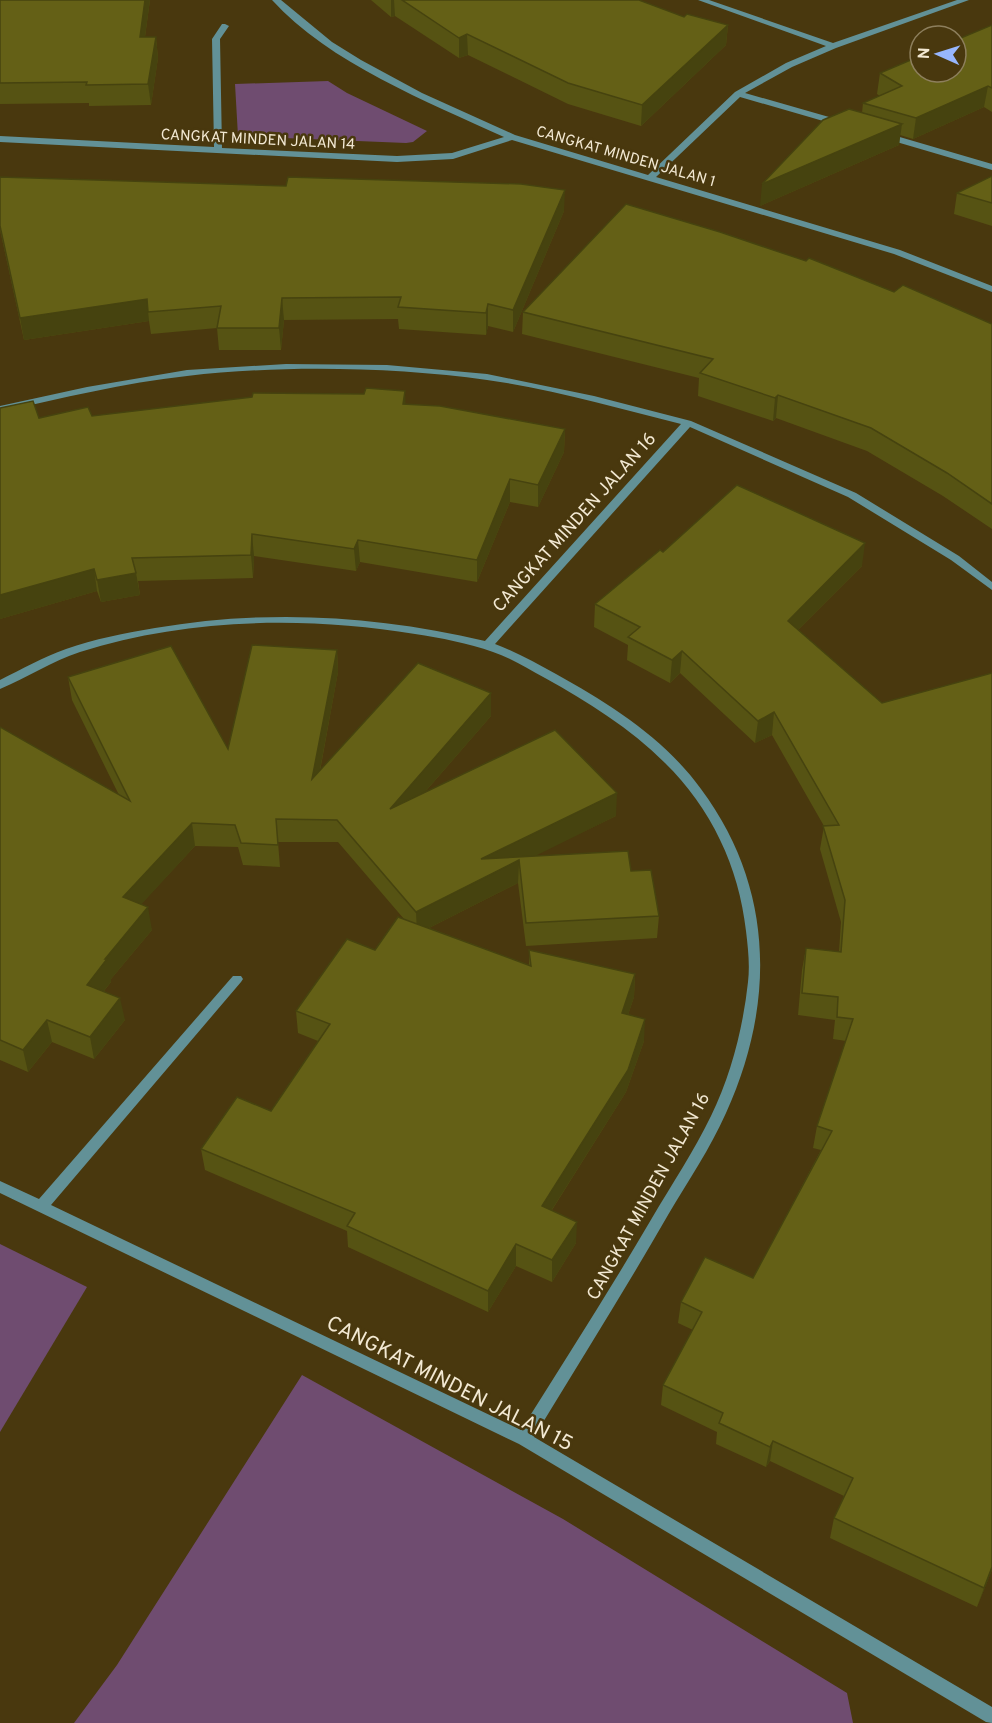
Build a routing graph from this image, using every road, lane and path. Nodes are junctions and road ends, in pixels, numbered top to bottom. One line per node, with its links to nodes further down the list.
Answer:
1 (276, 0): 9 (street, CANGKAT MINDEN JALAN 1)
2 (702, 0): 5 (street)
3 (965, 0): 5 (street)
4 (225, 26): 11 (street)
5 (833, 46): 6 (street)
6 (738, 94): 7 (street); 13 (street)
7 (848, 126)
8 (881, 135): 12 (street)
9 (512, 137): 11 (street, CANGKAT MINDEN JALAN 14); 13 (street, CANGKAT MINDEN JALAN 1)
10 (0, 139): 11 (street, CANGKAT MINDEN JALAN 14)
11 (218, 150)
12 (992, 167)
13 (650, 178): 14 (street, CANGKAT MINDEN JALAN 1)
14 (992, 289)
15 (0, 409): 16 (street)
16 (688, 423): 17 (street); 18 (street, CANGKAT MINDEN JALAN 16)
17 (992, 587)
18 (487, 646): 19 (street, CANGKAT MINDEN JALAN 16); 23 (street, CANGKAT MINDEN JALAN 16)
19 (0, 685)
20 (237, 980): 22 (street)
21 (0, 1187): 22 (street, CANGKAT MINDEN JALAN 15)
22 (41, 1207): 23 (street, CANGKAT MINDEN JALAN 15)
23 (524, 1439): 24 (street, CANGKAT MINDEN JALAN 15)
24 (992, 1716)

